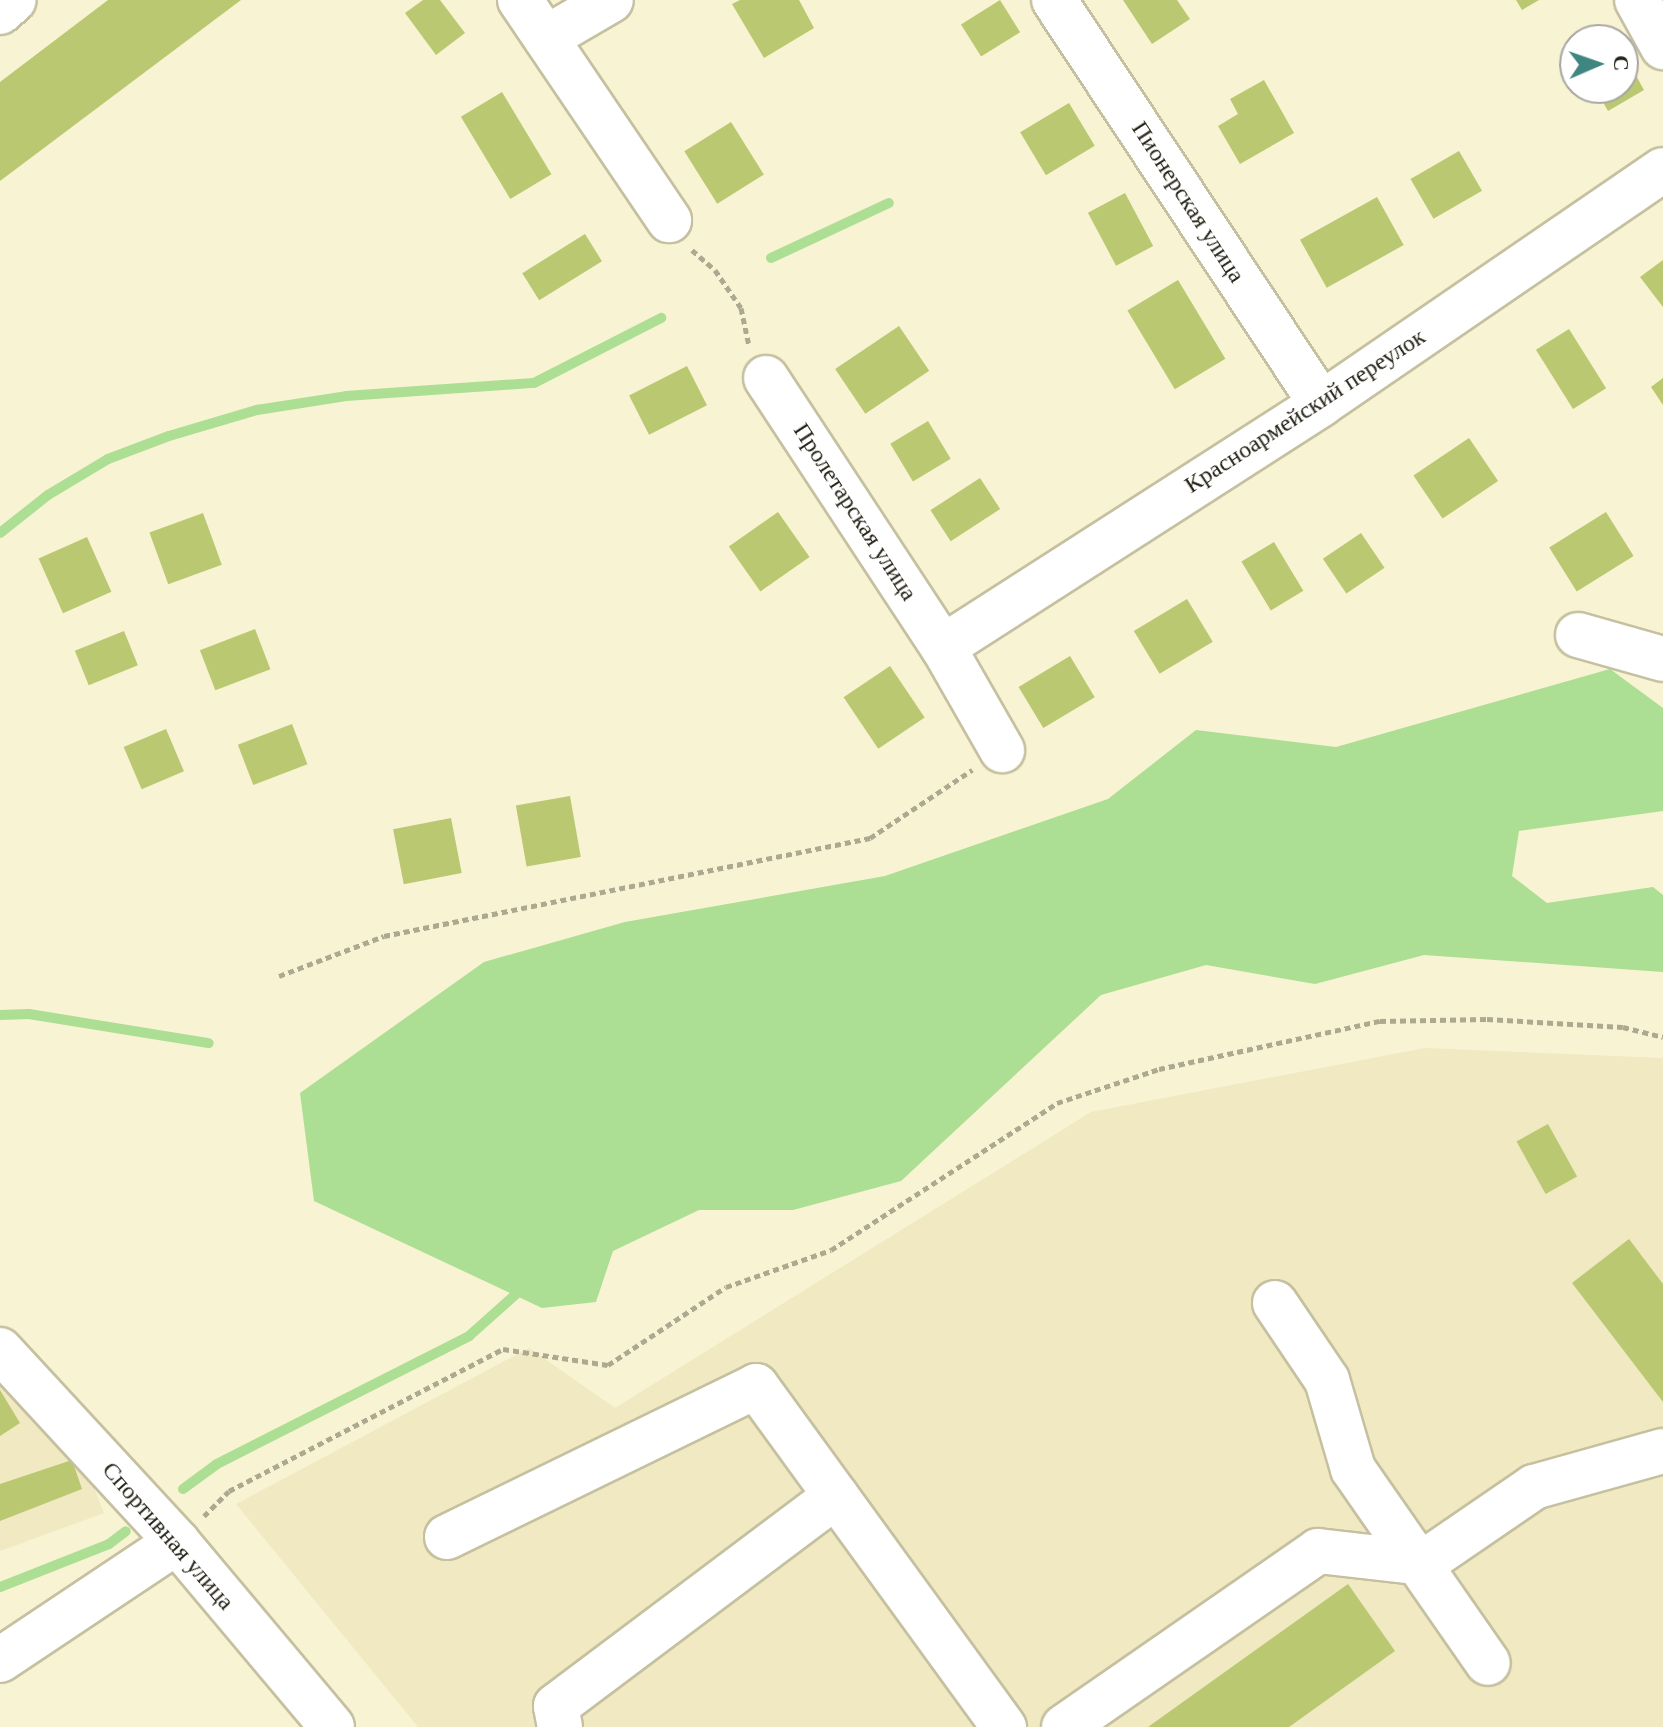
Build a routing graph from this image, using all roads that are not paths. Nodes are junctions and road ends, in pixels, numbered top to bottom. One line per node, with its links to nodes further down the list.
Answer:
1 (14, 0): 6 (street)
2 (520, 0): 7 (street)
3 (611, 0): 7 (street)
4 (1054, 0): 12 (street, Пионерская улица)
5 (1637, 0): 8 (street)
6 (0, 12)
7 (546, 38): 10 (street)
8 (1663, 47)
9 (1663, 170): 12 (street, Красноармейский переулок)
10 (669, 220)
11 (766, 378): 14 (street, Пролетарская улица)
12 (1321, 404): 14 (street, Красноармейский переулок)
13 (1578, 635): 15 (street)
14 (943, 647): 16 (street, Пролетарская улица)
15 (1663, 659)
16 (1002, 750)
17 (1275, 1303): 23 (street)
18 (0, 1350): 22 (street, Спортивная улица)
19 (1663, 1451): 23 (street)
20 (836, 1496): 21 (street); 27 (street); 28 (street)
21 (447, 1537)
22 (177, 1542): 24 (street); 26 (street, Спортивная улица)
23 (1423, 1563): 25 (street); 29 (street)
24 (0, 1660)
25 (1488, 1663)
26 (332, 1727)
27 (560, 1727)
28 (1004, 1727)
29 (1064, 1727)

